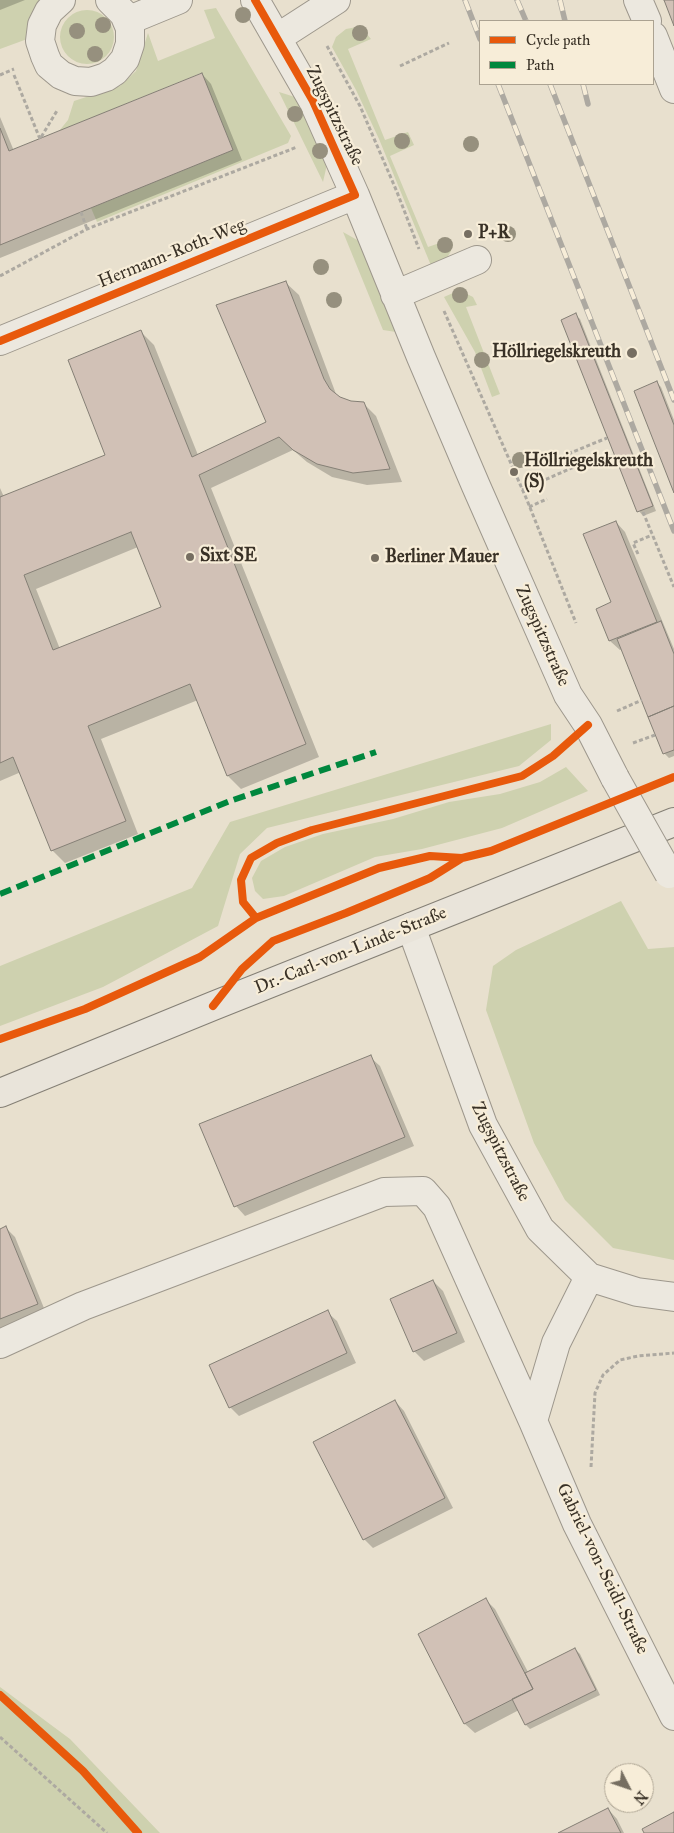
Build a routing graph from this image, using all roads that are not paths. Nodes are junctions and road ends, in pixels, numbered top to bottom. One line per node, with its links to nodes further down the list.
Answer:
1 (61, 0): 8 (street)
2 (110, 0): 8 (street)
3 (178, 0): 8 (street)
4 (255, 0): 9 (street, Zugspitzstraße)
5 (336, 0): 9 (street)
6 (638, 0): 7 (street)
7 (647, 20)
8 (127, 21)
9 (277, 38): 12 (street, Zugspitzstraße)
10 (654, 39): 11 (street)
11 (674, 90)
12 (355, 195): 14 (street, Zugspitzstraße); 15 (street, Hermann-Roth-Weg)
13 (476, 260): 14 (street)
14 (395, 295): 17 (street, Zugspitzstraße, bridge)
15 (2, 348)
16 (674, 822): 18 (main road, Dr.-Carl-von-Linde-Straße)
17 (672, 877)
18 (410, 927): 19 (main road, Dr.-Carl-von-Linde-Straße); 20 (street, Zugspitzstraße)
19 (0, 1093)
20 (589, 1277): 21 (street, Zugspitzstraße); 23 (street)
21 (674, 1297)
22 (0, 1344): 23 (street, Gabriel-von-Seidl-Straße)
23 (533, 1421): 24 (street, Gabriel-von-Seidl-Straße)
24 (674, 1716)

